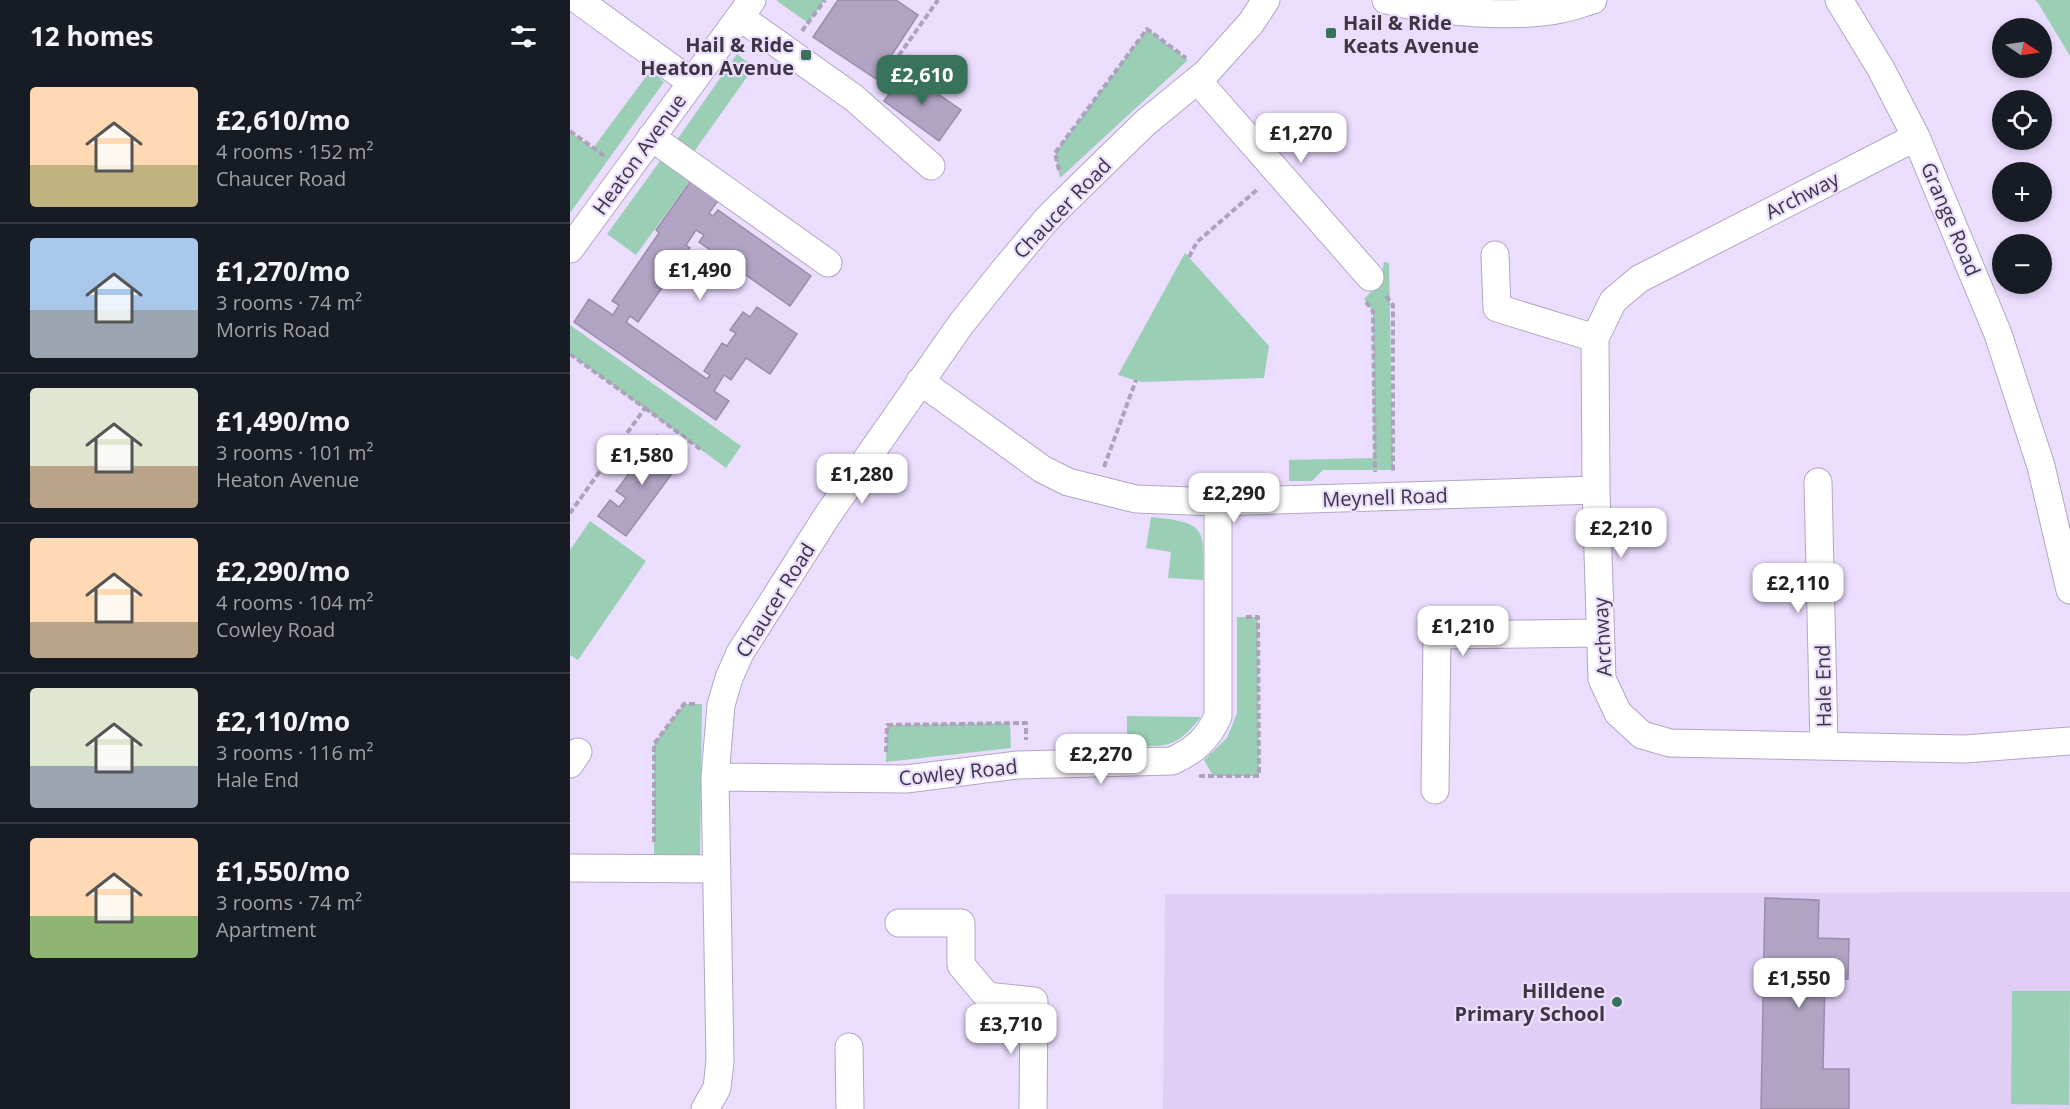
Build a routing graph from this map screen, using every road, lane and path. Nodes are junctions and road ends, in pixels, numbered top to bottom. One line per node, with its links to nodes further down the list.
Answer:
1 (578, 0): 12 (street)
2 (825, 0): 10 (path)
3 (938, 0): 13 (path)
4 (1266, 0): 11 (street, Chaucer Road)
5 (1386, 0): 8 (street)
6 (1593, 0): 8 (street)
7 (1839, 0): 16 (street, Grange Road)
8 (1471, 6)
9 (746, 8): 10 (street); 12 (street, Heaton Avenue)
10 (788, 51): 13 (street)
11 (1202, 77): 19 (street); 20 (street, Chaucer Road); 20 (path)
12 (692, 82): 15 (street, Heaton Avenue)
13 (863, 106): 17 (street)
14 (570, 132): 18 (path)
15 (651, 137): 18 (street, Heaton Avenue); 24 (street)
16 (1916, 137): 26 (street, Archway); 38 (street, Grange Road)
17 (931, 166)
18 (627, 172): 21 (street, Heaton Avenue)
19 (1278, 172): 23 (path); 25 (street)
20 (1065, 201): 29 (street, Chaucer Road)
21 (570, 249)
22 (1495, 255): 26 (street)
23 (1189, 257)
24 (828, 263)
25 (1374, 282): 35 (path); 35 (path)
26 (1595, 338): 34 (street, Archway)
27 (570, 354): 30 (path)
28 (1136, 380): 33 (path)
29 (920, 381): 33 (street, Meynell Road); 40 (street, Chaucer Road)
30 (645, 408): 31 (path); 37 (path)
31 (703, 451)
32 (1818, 482): 42 (street, Hale End)
33 (1096, 489): 36 (street, Meynell Road)
34 (1596, 490): 35 (street, Meynell Road); 39 (street, Archway)
35 (1384, 497): 36 (street, Meynell Road)
36 (1218, 502): 43 (street, Cowley Road)
37 (570, 513)
38 (2070, 590)
39 (1600, 633): 42 (street, Archway); 46 (street)
40 (721, 705): 44 (street, Chaucer Road); 48 (path)
41 (2070, 741): 42 (street, Archway)
42 (1824, 745)
43 (1027, 765): 45 (street, Cowley Road); 45 (path)
44 (716, 777): 45 (street, Cowley Road); 49 (street, Chaucer Road)
45 (885, 779)
46 (1435, 790)
47 (570, 868): 48 (street)
48 (654, 868): 49 (street)
49 (717, 869): 52 (street, Chaucer Road)
50 (899, 923): 54 (street)
51 (849, 1047): 53 (street)
52 (705, 1109)
53 (850, 1109)
54 (1033, 1109)

